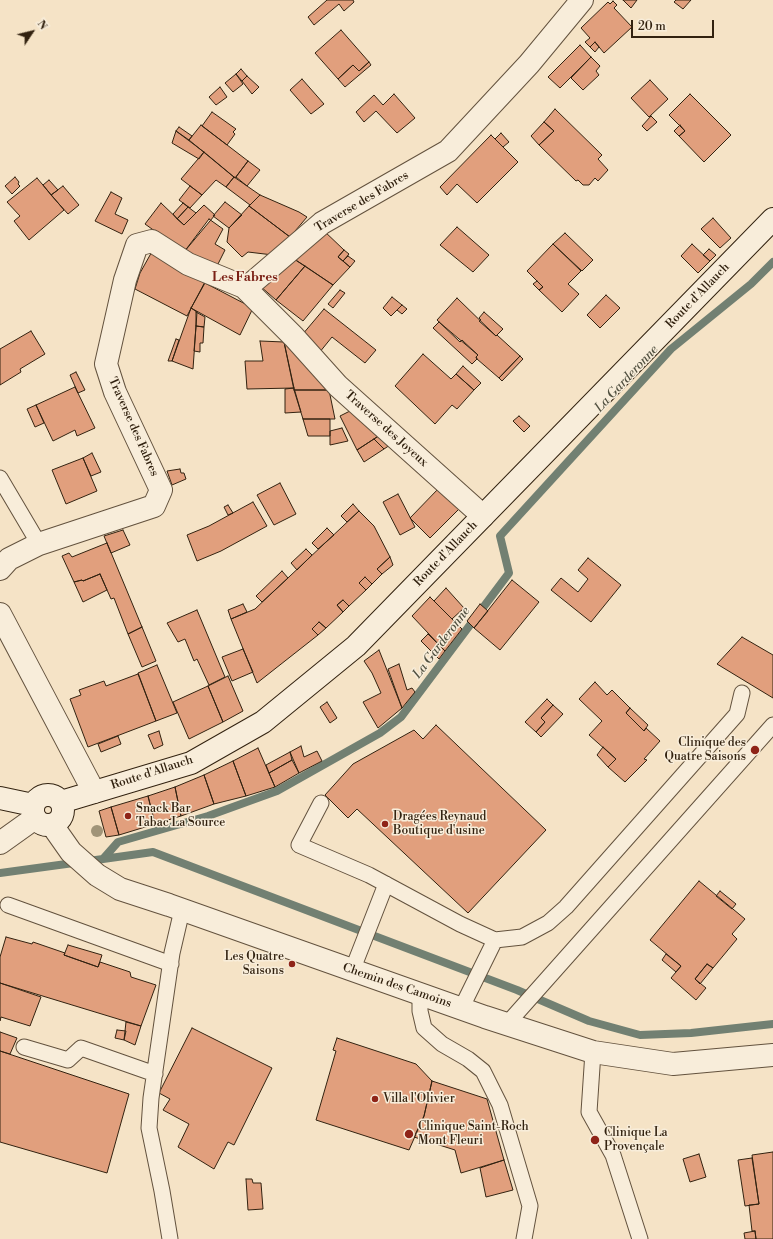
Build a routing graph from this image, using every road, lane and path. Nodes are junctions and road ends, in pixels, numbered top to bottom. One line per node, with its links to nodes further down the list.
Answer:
1 (582, 0): 3 (street, Traverse des Fabres)
2 (773, 220): 5 (street, Route d'Allauch)
3 (244, 287): 5 (street, Traverse des Joyeux); 6 (street, Traverse des Fabres)
4 (0, 478): 6 (lane)
5 (483, 516): 11 (street, Route d'Allauch)
6 (39, 544): 7 (street, Traverse des Fabres)
7 (0, 569)
8 (0, 614): 11 (street)
9 (742, 693): 19 (lane)
10 (773, 725): 24 (lane)
11 (94, 792): 14 (street, Route d'Allauch)
12 (0, 798): 14 (street)
13 (321, 803): 16 (lane)
14 (40, 816): 15 (street); 18 (street, Chemin des Camoins)
15 (0, 843)
16 (386, 884): 19 (lane); 21 (lane)
17 (8, 905): 20 (lane)
18 (182, 910): 20 (lane); 21 (street, Chemin des Camoins)
19 (495, 940): 23 (lane)
20 (171, 964): 28 (lane)
21 (352, 971): 22 (street, Chemin des Camoins)
22 (420, 994): 23 (street, Chemin des Camoins); 30 (lane)
23 (461, 1008): 24 (street, Chemin des Camoins)
24 (507, 1024): 26 (street, Chemin des Camoins)
25 (24, 1047): 28 (lane)
26 (593, 1052): 27 (street, Chemin des Camoins); 31 (lane)
27 (773, 1055)
28 (155, 1074): 29 (lane)
29 (170, 1239)
30 (524, 1239)
31 (640, 1239)

